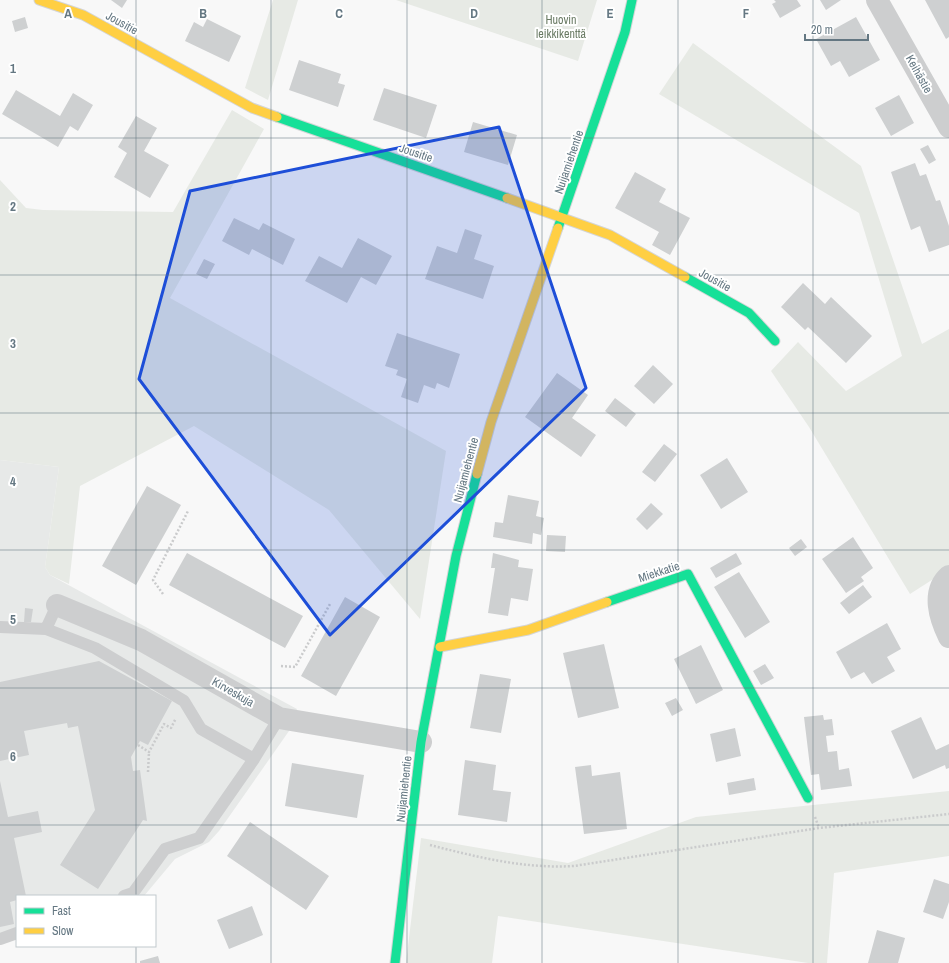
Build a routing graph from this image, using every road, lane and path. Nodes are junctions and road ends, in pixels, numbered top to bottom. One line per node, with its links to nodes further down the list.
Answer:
1 (39, 0): 5 (street, Jousitie)
2 (632, 0): 5 (street, Nuijamiehentie)
3 (877, 0): 4 (street, Keihästie)
4 (949, 127)
5 (563, 217): 6 (street, Jousitie); 15 (street, Nuijamiehentie)
6 (775, 341)
7 (188, 511): 9 (path)
8 (949, 576): 14 (street)
9 (163, 594)
10 (57, 604): 13 (lane); 17 (street, Kirveskuja)
11 (330, 604): 16 (path)
12 (0, 627): 13 (lane)
13 (46, 629): 22 (lane)
14 (949, 637)
15 (440, 647): 19 (street, Nuijamiehentie); 24 (street, Miekkatie)
16 (281, 666)
17 (279, 718): 19 (street, Kirveskuja); 22 (lane)
18 (164, 724): 21 (path)
19 (421, 742): 30 (street, Nuijamiehentie)
20 (138, 745): 21 (path)
21 (149, 752): 23 (path)
22 (254, 759): 27 (lane)
23 (148, 772)
24 (808, 798)
25 (949, 814): 26 (path)
26 (428, 844)
27 (127, 895)
28 (16, 933): 29 (lane)
29 (0, 939)
30 (395, 963)

